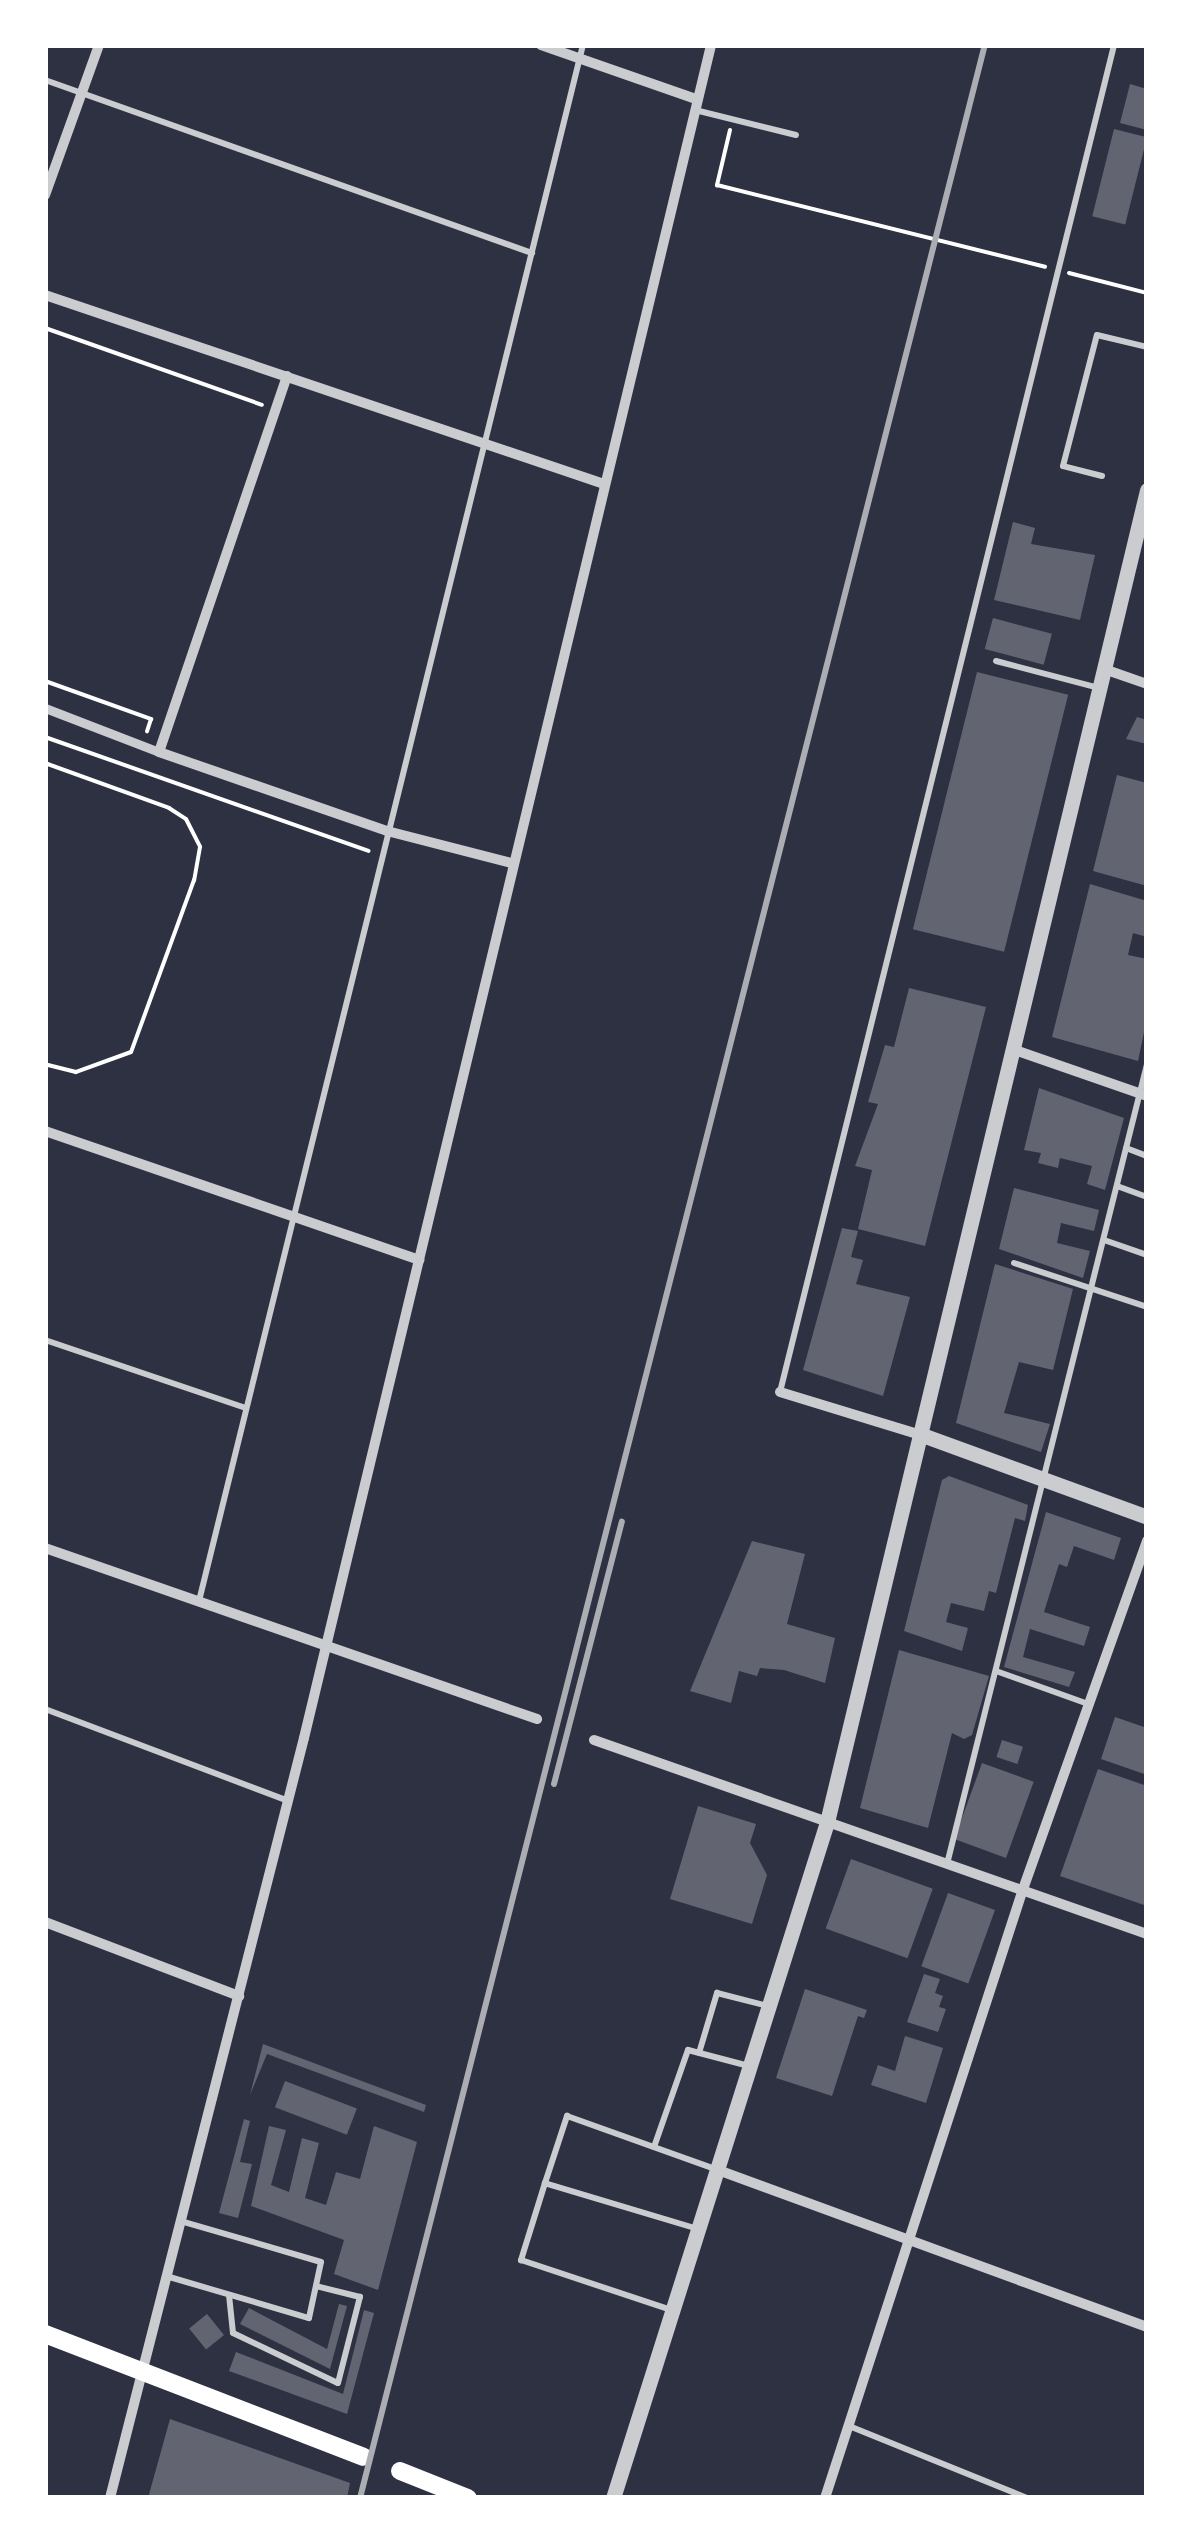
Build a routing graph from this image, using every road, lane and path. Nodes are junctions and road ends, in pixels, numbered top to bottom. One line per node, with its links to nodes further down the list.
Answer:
1 (99, 45): 8 (street)
2 (541, 45): 6 (street)
3 (584, 45): 6 (lane)
4 (710, 45): 9 (street)
5 (1114, 45): 55 (lane)
6 (580, 59): 9 (street); 13 (lane)
7 (45, 80): 8 (lane)
8 (81, 93): 12 (street); 13 (lane)
9 (695, 104): 11 (lane); 22 (street)
10 (730, 132): 14 (path)
11 (796, 135)
12 (45, 195)
13 (532, 253): 20 (lane)
14 (1147, 293)
15 (45, 295): 18 (street)
16 (45, 328): 19 (path)
17 (1147, 347): 21 (lane)
18 (288, 376): 19 (street); 20 (street)
19 (276, 410): 32 (street)
20 (484, 443): 22 (street); 35 (lane)
21 (1102, 476)
22 (601, 483): 37 (street)
23 (1147, 490): 25 (street)
24 (996, 661): 28 (lane)
25 (1104, 669): 27 (street); 28 (street)
26 (45, 681): 31 (path)
27 (1147, 684)
28 (1100, 688): 38 (street)
29 (45, 708): 31 (street)
30 (45, 736): 34 (path)
31 (143, 744): 32 (street); 34 (path)
32 (159, 752): 35 (street)
33 (45, 764): 39 (path)
34 (134, 768): 36 (path)
35 (387, 831): 37 (street); 47 (lane)
36 (368, 850)
37 (512, 863): 50 (street)
38 (1015, 1050): 41 (street); 57 (street)
39 (45, 1064)
40 (1147, 1064): 41 (lane)
41 (1144, 1094): 43 (lane)
42 (45, 1131): 47 (street)
43 (1126, 1148): 44 (lane); 45 (lane)
44 (1147, 1156)
45 (1117, 1186): 46 (lane); 48 (lane)
46 (1147, 1197)
47 (292, 1216): 50 (street); 56 (lane)
48 (1104, 1240): 49 (lane); 52 (lane)
49 (1147, 1255)
50 (419, 1260): 63 (street)
51 (1014, 1262): 52 (lane)
52 (1092, 1287): 53 (lane); 58 (lane)
53 (1147, 1307)
54 (45, 1340): 56 (lane)
55 (780, 1392): 57 (street)
56 (246, 1408): 62 (lane)
57 (925, 1436): 58 (street); 70 (street)
58 (1044, 1480): 59 (street); 64 (lane)
59 (1147, 1517)
60 (1147, 1541): 65 (street)
61 (45, 1548): 62 (street)
62 (199, 1602): 63 (street)
63 (323, 1645): 67 (street); 69 (street)
64 (996, 1672): 65 (lane); 71 (lane)
65 (1089, 1705): 72 (street)
66 (45, 1710): 69 (lane)
67 (536, 1719)
68 (594, 1740): 70 (street)
69 (288, 1802): 75 (street)
70 (827, 1822): 71 (street); 76 (street)
71 (947, 1865): 72 (street)
72 (1022, 1892): 74 (street); 84 (street)
73 (45, 1922): 75 (street)
74 (1147, 1934)
75 (239, 1996): 82 (street)
76 (770, 2006): 77 (lane); 78 (street)
77 (699, 2053): 78 (lane); 79 (lane)
78 (750, 2066): 80 (street)
79 (654, 2147): 80 (lane); 81 (lane)
80 (718, 2170): 83 (street); 84 (street)
81 (545, 2183): 83 (lane); 88 (lane)
82 (180, 2220): 85 (street); 86 (lane)
83 (699, 2230): 88 (street)
84 (912, 2238): 89 (street); 92 (street)
85 (166, 2276): 87 (lane); 91 (street)
86 (316, 2286): 87 (lane); 87 (lane)
87 (229, 2295)
88 (673, 2310): 97 (street)
89 (1147, 2326)
90 (45, 2334): 91 (main road)
91 (141, 2370): 93 (main road); 95 (street)
92 (849, 2426): 98 (street); 99 (lane)
93 (362, 2457)
94 (400, 2472): 96 (main road)
95 (110, 2498)
96 (468, 2498)
97 (613, 2498)
98 (825, 2498)
99 (1027, 2498)

